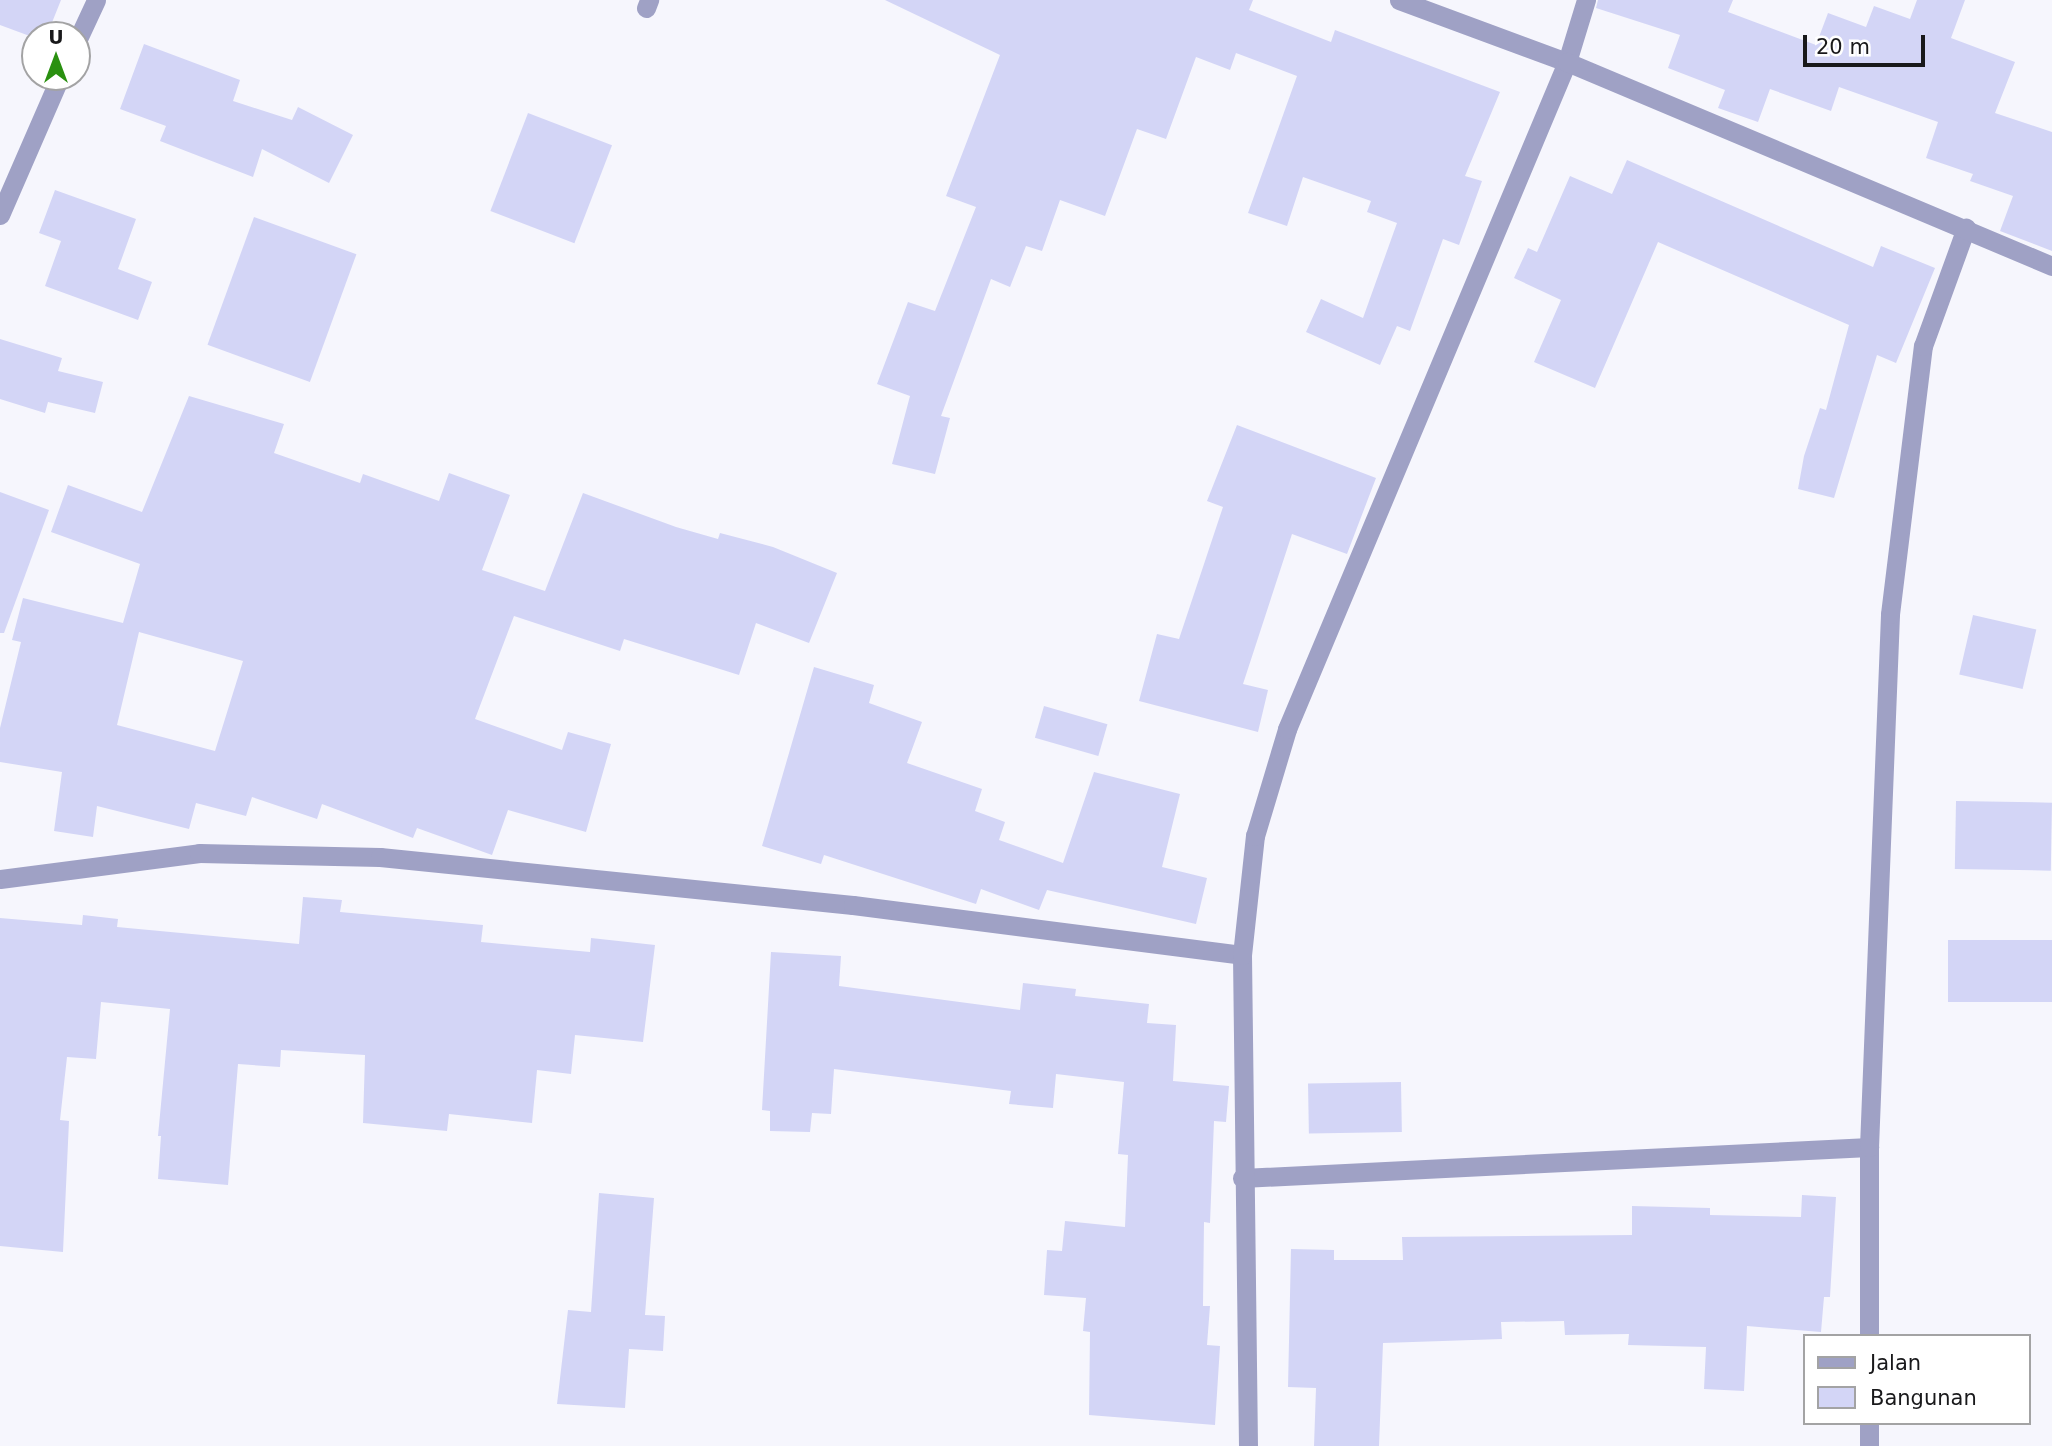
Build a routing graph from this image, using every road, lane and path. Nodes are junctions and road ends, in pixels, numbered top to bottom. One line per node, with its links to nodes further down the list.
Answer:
1 (96, 0): 4 (street)
2 (1399, 0): 5 (street)
3 (1586, 0): 5 (street)
4 (86, 21)
5 (1567, 62): 8 (street); 11 (street)
6 (54, 91): 7 (street)
7 (0, 215)
8 (1966, 228): 9 (street); 12 (street)
9 (2052, 266)
10 (0, 879): 11 (street)
11 (1242, 955): 13 (street)
12 (1869, 1147): 13 (street); 14 (street)
13 (1242, 1178): 16 (street)
14 (1869, 1334)
15 (1869, 1425): 17 (street)
16 (1248, 1446)
17 (1869, 1446)

